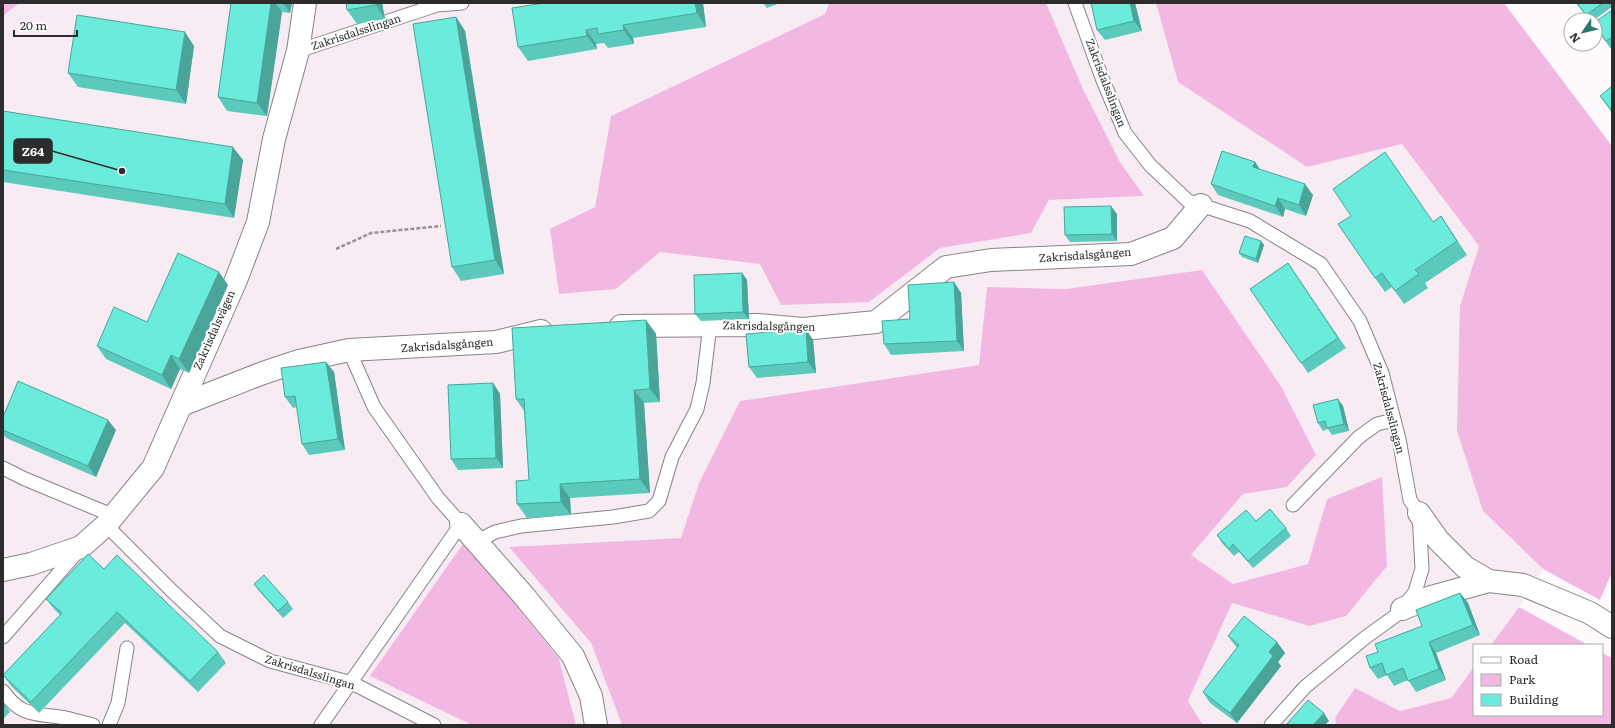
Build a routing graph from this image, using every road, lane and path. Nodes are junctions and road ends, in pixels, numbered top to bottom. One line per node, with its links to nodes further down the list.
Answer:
1 (305, 3): 4 (street, Zakrisdalsvägen)
2 (462, 3): 4 (lane, Zakrisdalsslingan)
3 (1075, 3): 5 (lane, Zakrisdalsslingan)
4 (298, 51): 12 (street, Zakrisdalsvägen)
5 (1201, 205): 8 (street, Zakrisdalsgången); 13 (lane, Zakrisdalsslingan)
6 (441, 226): 7 (path)
7 (336, 249)
8 (710, 325): 9 (street, Zakrisdalsgången); 19 (lane)
9 (600, 327)
10 (563, 328): 11 (street, Zakrisdalsgången)
11 (349, 350): 12 (street, Zakrisdalsgången); 18 (lane)
12 (181, 405): 17 (street, Zakrisdalsvägen)
13 (1394, 420): 15 (lane); 16 (lane, Zakrisdalsslingan)
14 (3, 468): 17 (lane)
15 (1293, 505)
16 (1419, 513): 22 (street, Zakrisdalsslingan); 23 (lane, Zakrisdalsslingan)
17 (110, 520): 20 (street, Zakrisdalsvägen); 27 (lane, Zakrisdalsslingan)
18 (461, 524): 19 (street); 27 (lane)
19 (476, 542): 33 (street)
20 (81, 548): 21 (street, Zakrisdalsvägen); 25 (lane)
21 (3, 570)
22 (1489, 581): 23 (street, Zakrisdalsslingan); 24 (street)
23 (1402, 610): 34 (lane, Zakrisdalsslingan)
24 (1612, 627)
25 (3, 637)
26 (127, 648): 30 (lane)
27 (352, 683): 31 (lane); 32 (lane, Zakrisdalsslingan)
28 (3, 691): 29 (lane)
29 (93, 725)
30 (109, 725)
31 (321, 725)
32 (434, 725)
33 (596, 725)
34 (1271, 725)

